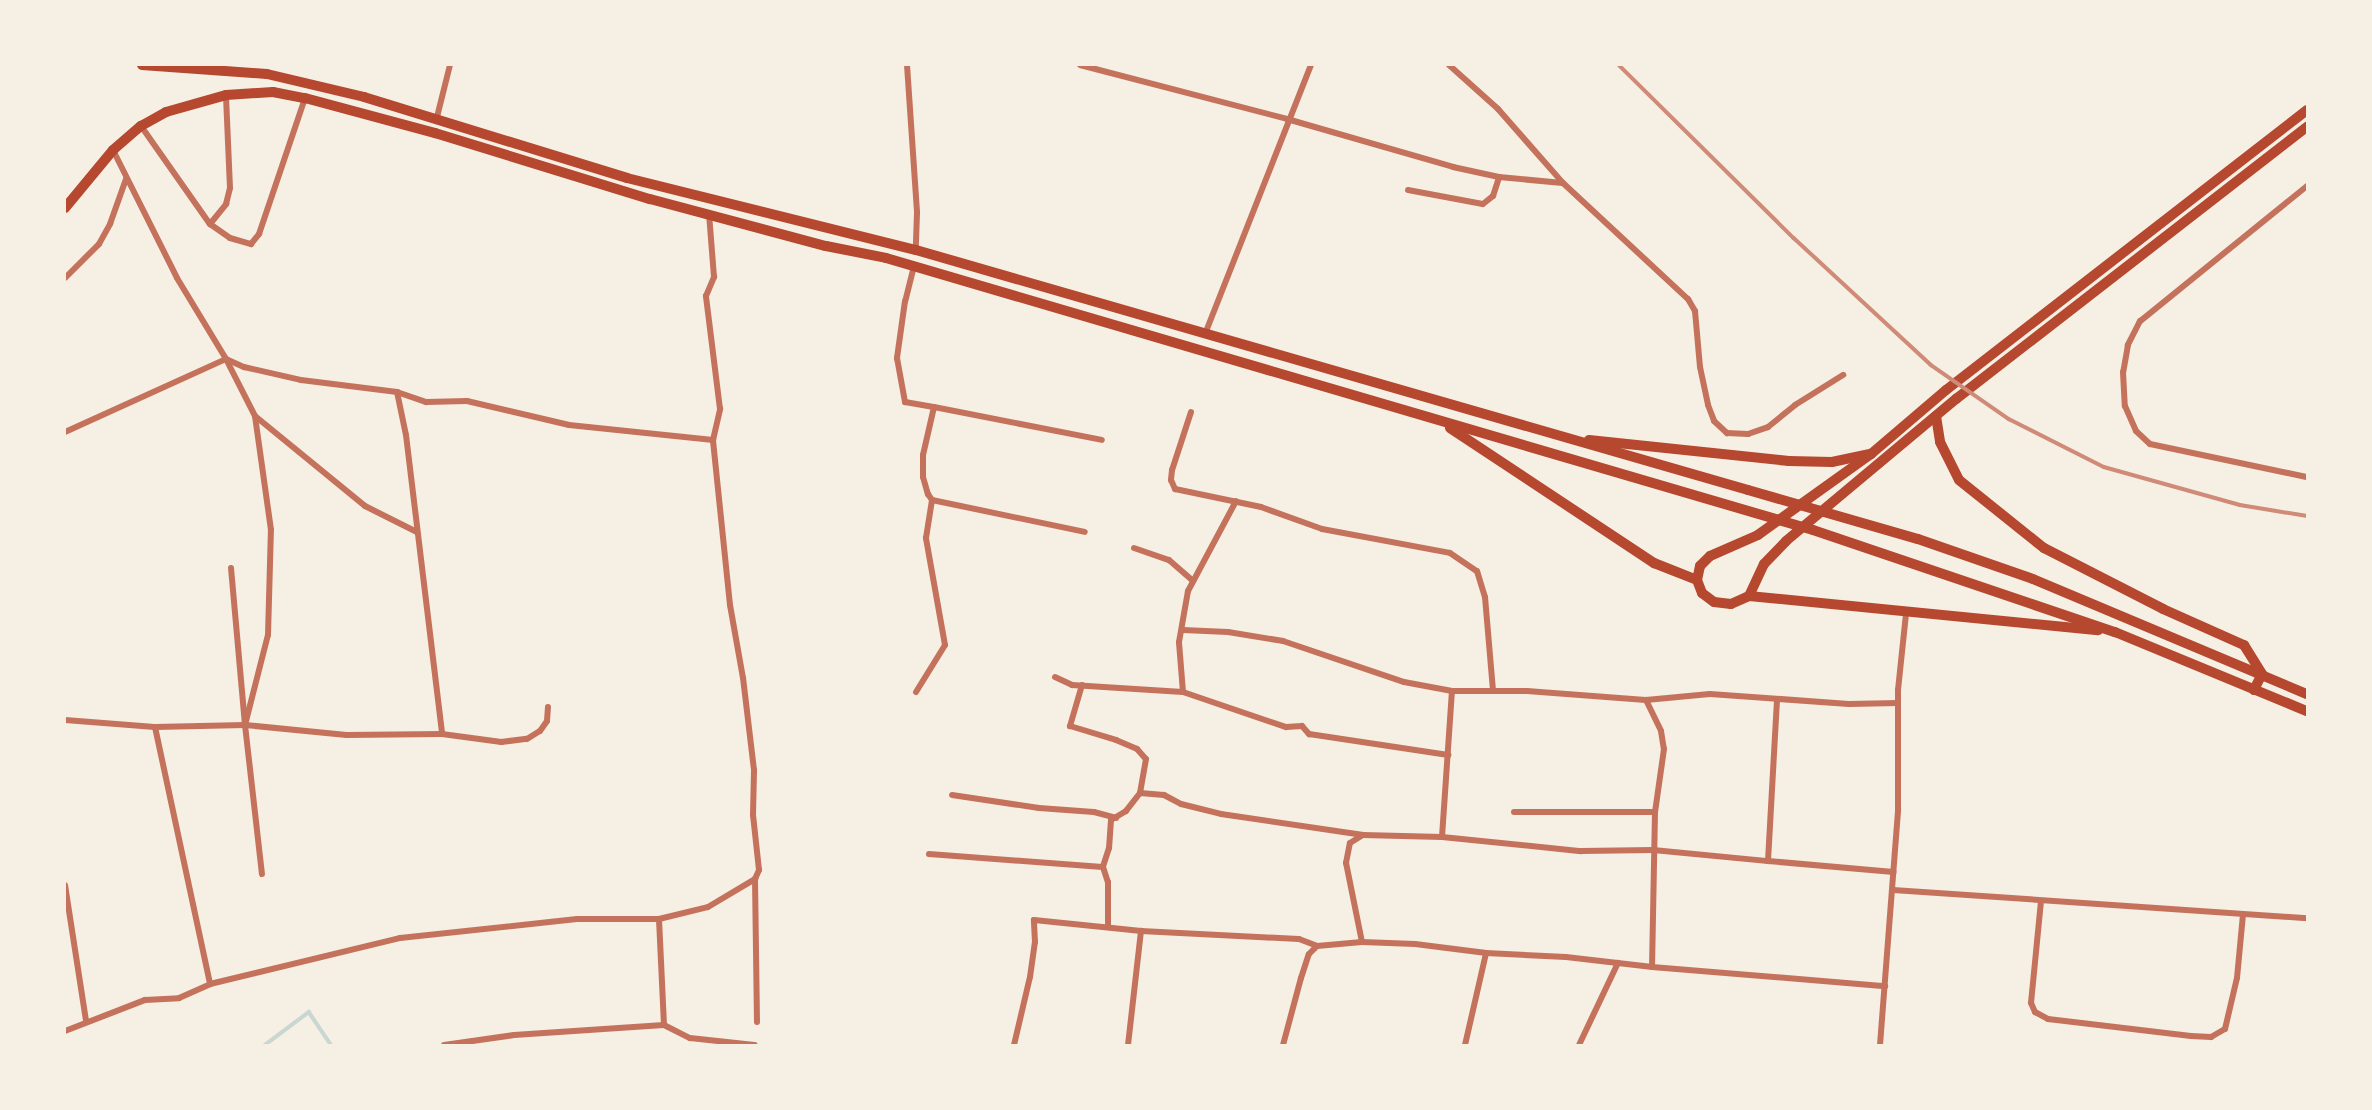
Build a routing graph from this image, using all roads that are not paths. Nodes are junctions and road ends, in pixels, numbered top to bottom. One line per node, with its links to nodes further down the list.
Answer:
1 (142, 65): 10 (highway)
2 (450, 65): 10 (street)
3 (907, 65): 23 (street)
4 (1080, 65): 11 (street)
5 (1311, 65): 11 (street)
6 (1449, 65): 17 (street)
7 (226, 95): 8 (highway); 12 (highway); 22 (street)
8 (305, 98): 21 (highway); 22 (street)
9 (2307, 110): 39 (main road)
10 (437, 117): 23 (highway)
11 (1287, 119): 15 (street); 26 (street)
12 (141, 126): 14 (highway); 22 (street)
13 (2307, 127): 33 (main road)
14 (113, 150): 16 (street); 20 (highway)
15 (1499, 177): 17 (street); 19 (street)
16 (126, 179): 25 (street); 27 (street)
17 (1563, 183): 28 (street)
18 (2307, 186): 40 (street)
19 (1408, 190)
20 (65, 208)
21 (709, 214): 24 (highway); 37 (street)
22 (210, 224)
23 (916, 250): 26 (highway)
24 (914, 266): 30 (street); 34 (highway)
25 (65, 278)
26 (1205, 334): 36 (highway)
27 (226, 359): 29 (street); 32 (street); 35 (street)
28 (1843, 375)
29 (397, 392): 37 (street); 43 (street)
30 (934, 407): 38 (street); 41 (street)
31 (1191, 412): 42 (street)
32 (255, 416): 43 (street); 68 (street)
33 (1936, 416): 49 (main road); 53 (highway)
34 (1439, 421): 47 (highway); 52 (highway)
35 (65, 432)
36 (1558, 437): 39 (highway); 53 (highway)
37 (713, 440): 85 (street)
38 (1102, 440)
39 (1871, 454): 47 (main road)
40 (2307, 477)
41 (933, 500): 44 (street); 59 (street)
42 (1236, 501): 48 (street); 58 (street)
43 (417, 532): 70 (street)
44 (1085, 532)
45 (1134, 548): 48 (street)
46 (231, 568): 68 (street)
47 (1697, 580): 49 (main road)
48 (1193, 582): 51 (street)
49 (1749, 596): 50 (highway)
50 (1906, 614): 52 (highway); 64 (street)
51 (1183, 630): 57 (street); 60 (street)
52 (2115, 632): 56 (highway)
53 (2262, 674): 56 (highway); 61 (highway)
54 (1055, 677): 55 (street)
55 (1082, 685): 60 (street); 72 (street)
56 (2254, 690): 66 (highway)
57 (1452, 691): 58 (street); 71 (street)
58 (1493, 691): 63 (street)
59 (916, 692)
60 (1183, 692): 71 (street)
61 (2307, 694)
62 (1777, 699): 63 (street); 64 (street); 81 (street)
63 (1646, 700): 74 (street)
64 (1898, 703): 83 (street)
65 (548, 707): 70 (street)
66 (2307, 711)
67 (65, 720): 69 (street)
68 (244, 725): 69 (street); 70 (street); 84 (street)
69 (155, 727): 99 (street)
70 (442, 734)
71 (1448, 755): 78 (street)
72 (1140, 793): 76 (street); 77 (street)
73 (952, 795): 76 (street)
74 (1655, 812): 75 (street); 79 (street)
75 (1514, 813)
76 (1116, 818): 82 (street)
77 (1363, 835): 78 (street); 94 (street)
78 (1442, 837): 79 (street)
79 (1653, 850): 81 (street); 98 (street)
80 (929, 854): 82 (street)
81 (1768, 861): 83 (street)
82 (1103, 867): 92 (street)
83 (1894, 872): 87 (street)
84 (262, 874)
85 (755, 879): 91 (street); 102 (street)
86 (65, 885): 101 (street)
87 (1893, 890): 88 (street); 100 (street)
88 (2041, 901): 89 (street); 89 (street)
89 (2243, 914): 90 (street)
90 (2307, 918)
91 (659, 919): 99 (street); 103 (street)
92 (1108, 927): 93 (street); 107 (street)
93 (1141, 931): 95 (street); 108 (street)
94 (1362, 942): 95 (street); 96 (street)
95 (1317, 946): 109 (street)
96 (1486, 953): 97 (street); 110 (street)
97 (1618, 963): 98 (street); 111 (street)
98 (1653, 967): 100 (street)
99 (210, 984): 101 (street)
100 (1885, 986): 112 (street)
101 (86, 1020): 104 (street)
102 (757, 1023)
103 (664, 1025): 105 (street); 106 (street)
104 (65, 1031)
105 (444, 1045)
106 (755, 1045)
107 (1014, 1045)
108 (1128, 1045)
109 (1283, 1045)
110 (1465, 1045)
111 (1579, 1045)
112 (1880, 1045)

